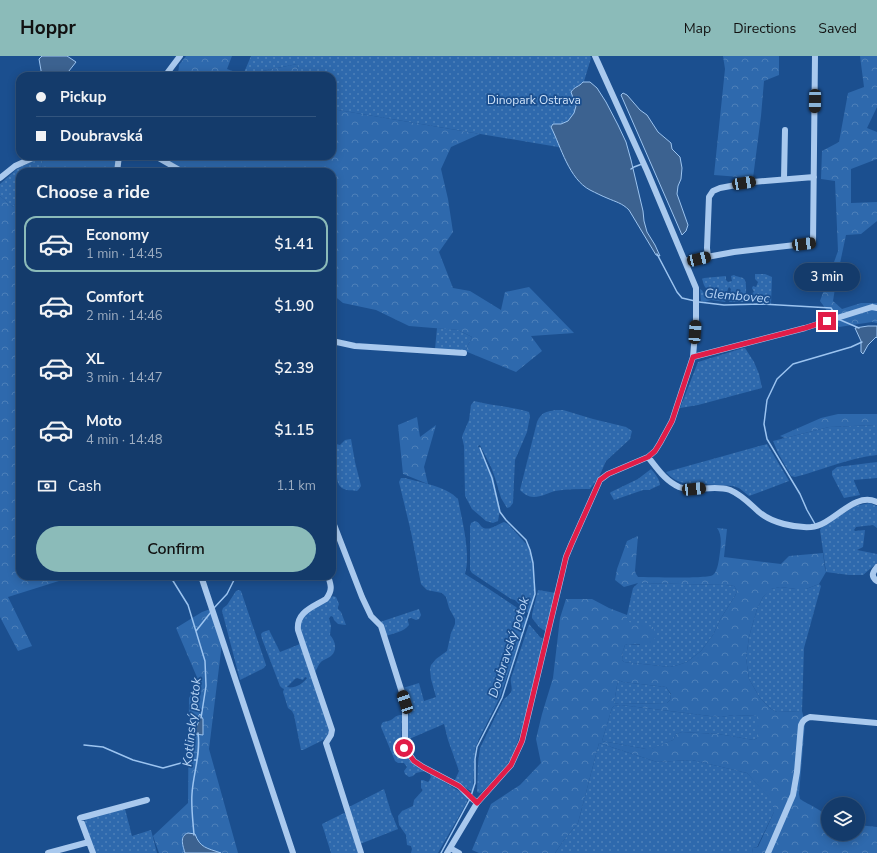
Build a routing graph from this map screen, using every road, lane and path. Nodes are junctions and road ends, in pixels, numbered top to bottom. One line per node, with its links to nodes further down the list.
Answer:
1 (180, 56): 4 (street)
2 (595, 56): 13 (street)
3 (815, 56): 9 (street)
4 (168, 72)
5 (785, 130): 11 (street)
6 (28, 160): 10 (street)
7 (162, 160): 8 (street)
8 (176, 168)
9 (814, 177): 11 (street); 12 (street)
10 (0, 178)
11 (784, 179): 12 (street)
12 (708, 257): 13 (street)
13 (685, 261): 17 (street)
14 (877, 308): 17 (street)
15 (336, 342): 16 (street)
16 (464, 353)
17 (693, 357): 18 (street)
18 (648, 457): 19 (street); 27 (street)
19 (877, 502)
20 (336, 527): 27 (street)
21 (877, 567): 24 (street)
22 (202, 580): 33 (street)
23 (329, 580): 34 (street)
24 (877, 581)
25 (877, 723): 36 (street)
26 (147, 800): 28 (street)
27 (477, 803): 29 (street)
28 (89, 842): 30 (street); 32 (street)
29 (449, 850): 35 (street)
30 (56, 852): 31 (street)
31 (48, 853)
32 (93, 853)
33 (293, 853)
34 (361, 853)
35 (460, 853)
36 (768, 853)

